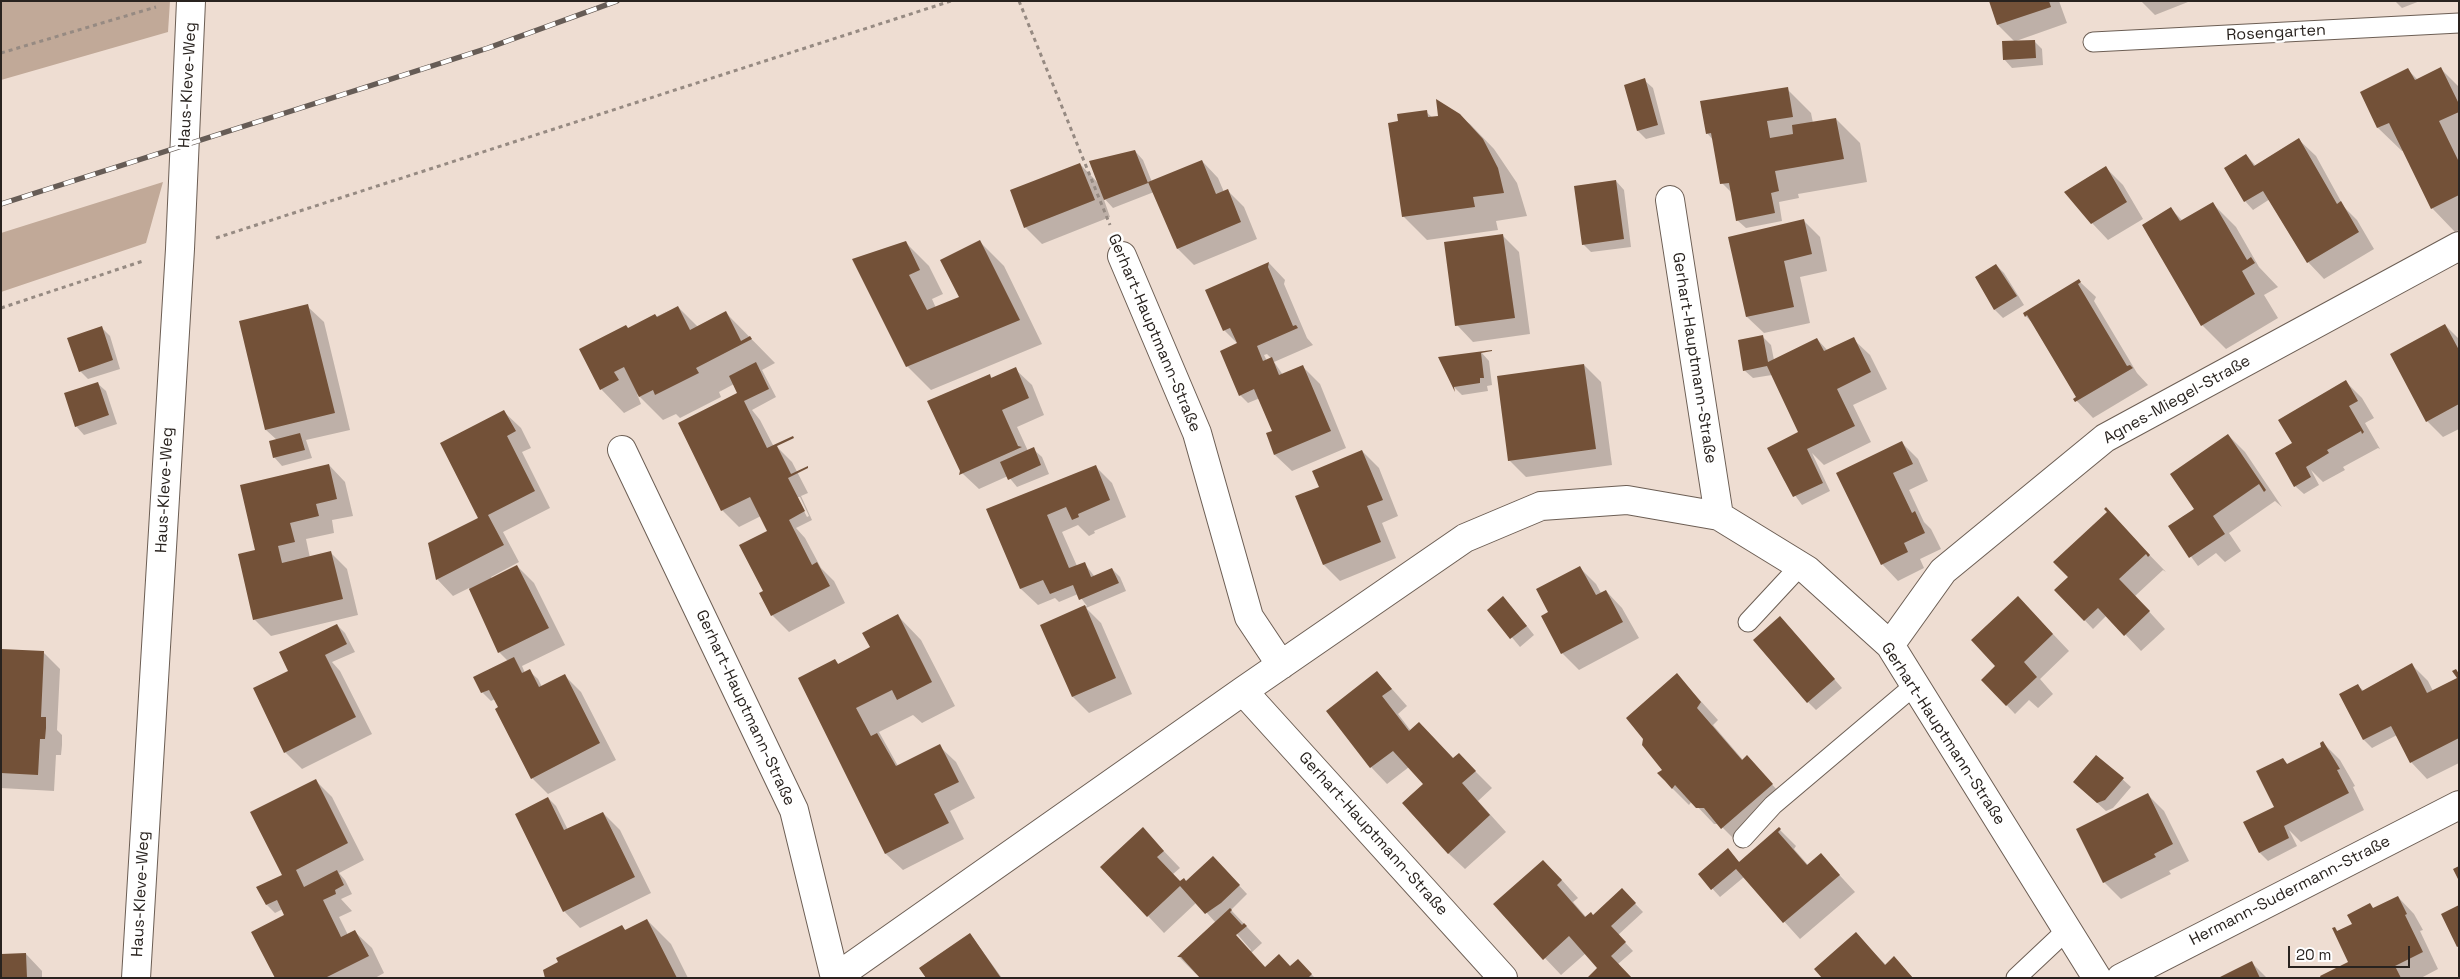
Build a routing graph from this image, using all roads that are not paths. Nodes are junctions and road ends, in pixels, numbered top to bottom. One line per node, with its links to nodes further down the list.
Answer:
1 (191, 1): 18 (street, Haus-Kleve-Weg)
2 (2459, 23): 3 (lane, Rosengarten)
3 (2093, 42)
4 (1670, 200): 8 (street, Gerhart-Hauptmann-Straße)
5 (2459, 246): 11 (street, Agnes-Miegel-Straße)
6 (1122, 256): 12 (street, Gerhart-Hauptmann-Straße)
7 (622, 450): 19 (street, Gerhart-Hauptmann-Straße)
8 (1719, 516): 9 (street, Gerhart-Hauptmann-Straße); 12 (street, Gerhart-Hauptmann-Straße)
9 (1800, 566): 10 (lane); 11 (street, Gerhart-Hauptmann-Straße)
10 (1748, 622)
11 (1890, 645): 13 (street, Gerhart-Hauptmann-Straße)
12 (1281, 666): 14 (street, Gerhart-Hauptmann-Straße)
13 (1915, 685): 16 (lane); 17 (street, Gerhart-Hauptmann-Straße)
14 (1243, 691): 19 (street, Gerhart-Hauptmann-Straße); 20 (street, Gerhart-Hauptmann-Straße)
15 (2459, 805): 23 (street, Hermann-Sudermann-Straße)
16 (1743, 838)
17 (2067, 930): 21 (lane); 22 (street, Gerhart-Hauptmann-Straße)
18 (136, 978)
19 (835, 978)
20 (1502, 978)
21 (2016, 978)
22 (2096, 978)
23 (2121, 978)

